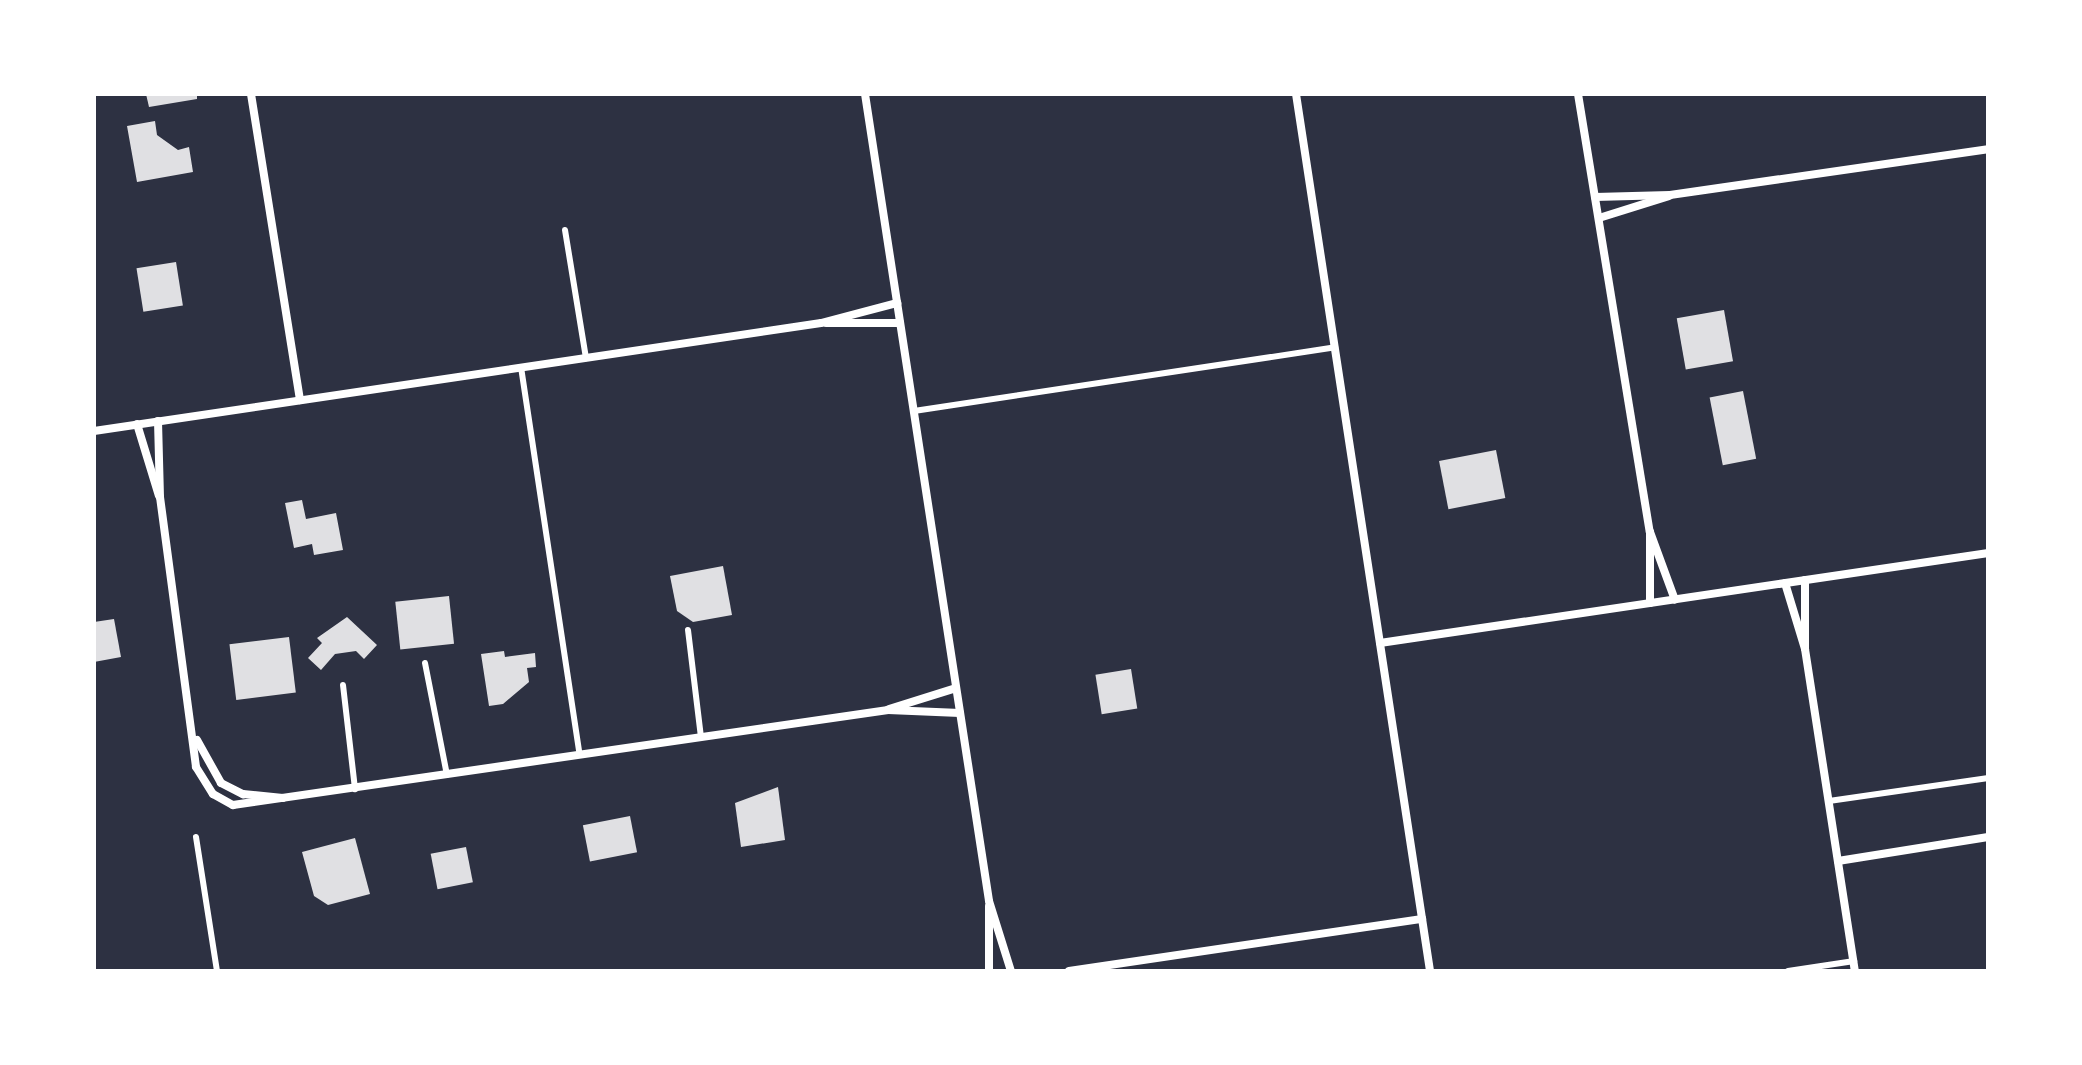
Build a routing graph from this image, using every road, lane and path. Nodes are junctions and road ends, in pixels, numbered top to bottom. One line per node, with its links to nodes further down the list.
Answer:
1 (251, 94): 16 (street)
2 (865, 94): 10 (street)
3 (1296, 94): 13 (street)
4 (1578, 94): 7 (street)
5 (1988, 149): 6 (street)
6 (1670, 195): 7 (street); 8 (street)
7 (1595, 197): 8 (street)
8 (1599, 218): 22 (street)
9 (565, 230): 14 (lane)
10 (897, 303): 11 (street); 12 (street)
11 (821, 323): 12 (street); 14 (street)
12 (900, 323): 17 (street)
13 (1335, 347): 17 (lane); 29 (street)
14 (586, 358): 15 (street)
15 (521, 367): 16 (street); 38 (lane)
16 (300, 400): 18 (street)
17 (914, 411): 33 (street)
18 (158, 421): 19 (street); 21 (street)
19 (137, 424): 20 (street); 21 (street)
20 (94, 431)
21 (160, 497): 36 (street)
22 (1650, 532): 26 (street); 27 (street)
23 (1988, 553): 24 (street)
24 (1805, 580): 25 (street); 30 (street)
25 (1785, 583): 26 (street); 30 (street)
26 (1675, 600): 27 (street)
27 (1650, 603): 29 (street)
28 (688, 630): 37 (lane)
29 (1380, 643): 48 (street)
30 (1805, 649): 43 (street)
31 (425, 663): 39 (lane)
32 (343, 685): 41 (lane)
33 (956, 688): 34 (street); 35 (street)
34 (888, 710): 35 (street); 37 (street)
35 (960, 713): 47 (street)
36 (193, 731): 42 (street); 42 (street)
37 (701, 737): 38 (street)
38 (580, 755): 39 (street)
39 (447, 775): 41 (street)
40 (1988, 778): 43 (lane)
41 (355, 789): 42 (street)
42 (292, 798)
43 (1829, 801): 46 (street)
44 (196, 837): 50 (lane)
45 (1988, 837): 46 (street)
46 (1838, 861): 49 (street)
47 (989, 901): 51 (street); 52 (street)
48 (1422, 919): 53 (street); 54 (street)
49 (1854, 966): 55 (lane)
50 (217, 971)
51 (989, 971)
52 (1011, 971)
53 (1069, 971)
54 (1430, 971)
55 (1788, 971)

